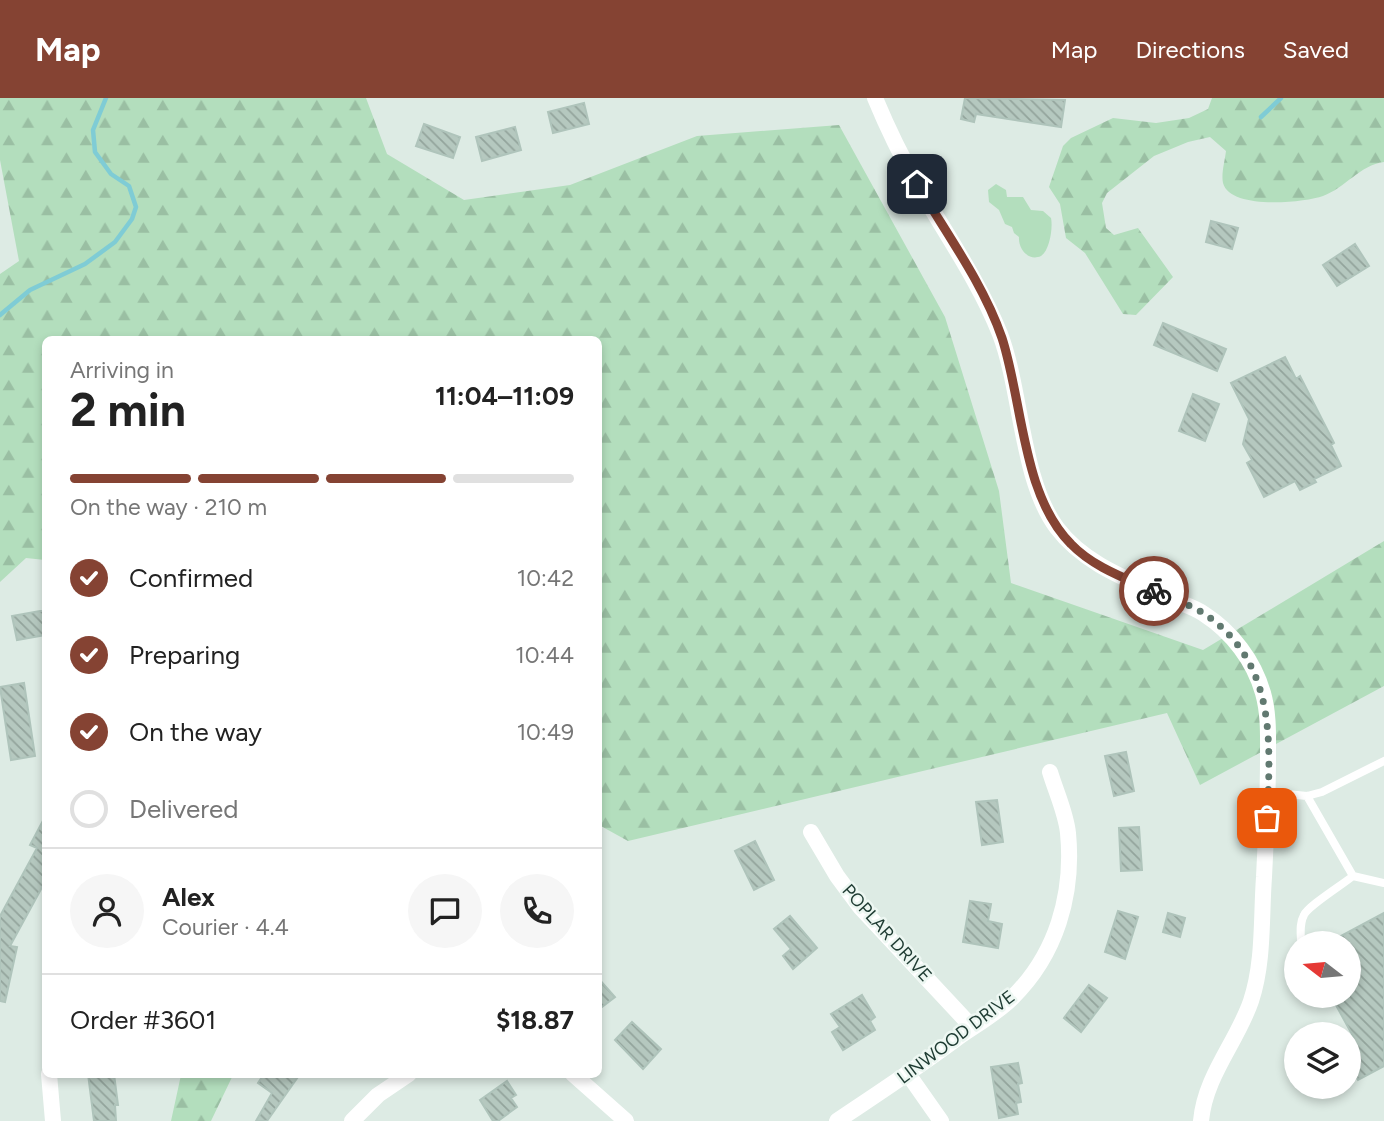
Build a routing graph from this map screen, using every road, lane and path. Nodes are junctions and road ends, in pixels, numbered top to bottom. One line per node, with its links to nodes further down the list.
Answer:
1 (875, 98): 4 (street)
2 (1384, 761): 5 (lane)
3 (1051, 772): 10 (street, LINWOOD DRIVE)
4 (1268, 792): 5 (lane); 20 (street)
5 (1307, 796): 7 (lane)
6 (811, 832): 10 (street, POPLAR DRIVE)
7 (1353, 876): 8 (lane); 9 (lane)
8 (1384, 883)
9 (1301, 931)
10 (972, 1027): 11 (street, LINWOOD DRIVE)
11 (908, 1074): 18 (street, LINWOOD DRIVE); 19 (street)
12 (49, 1078): 15 (street)
13 (403, 1078): 16 (street)
14 (578, 1078): 17 (street)
15 (53, 1121)
16 (352, 1121)
17 (626, 1121)
18 (837, 1121)
19 (942, 1121)
20 (1201, 1121)

